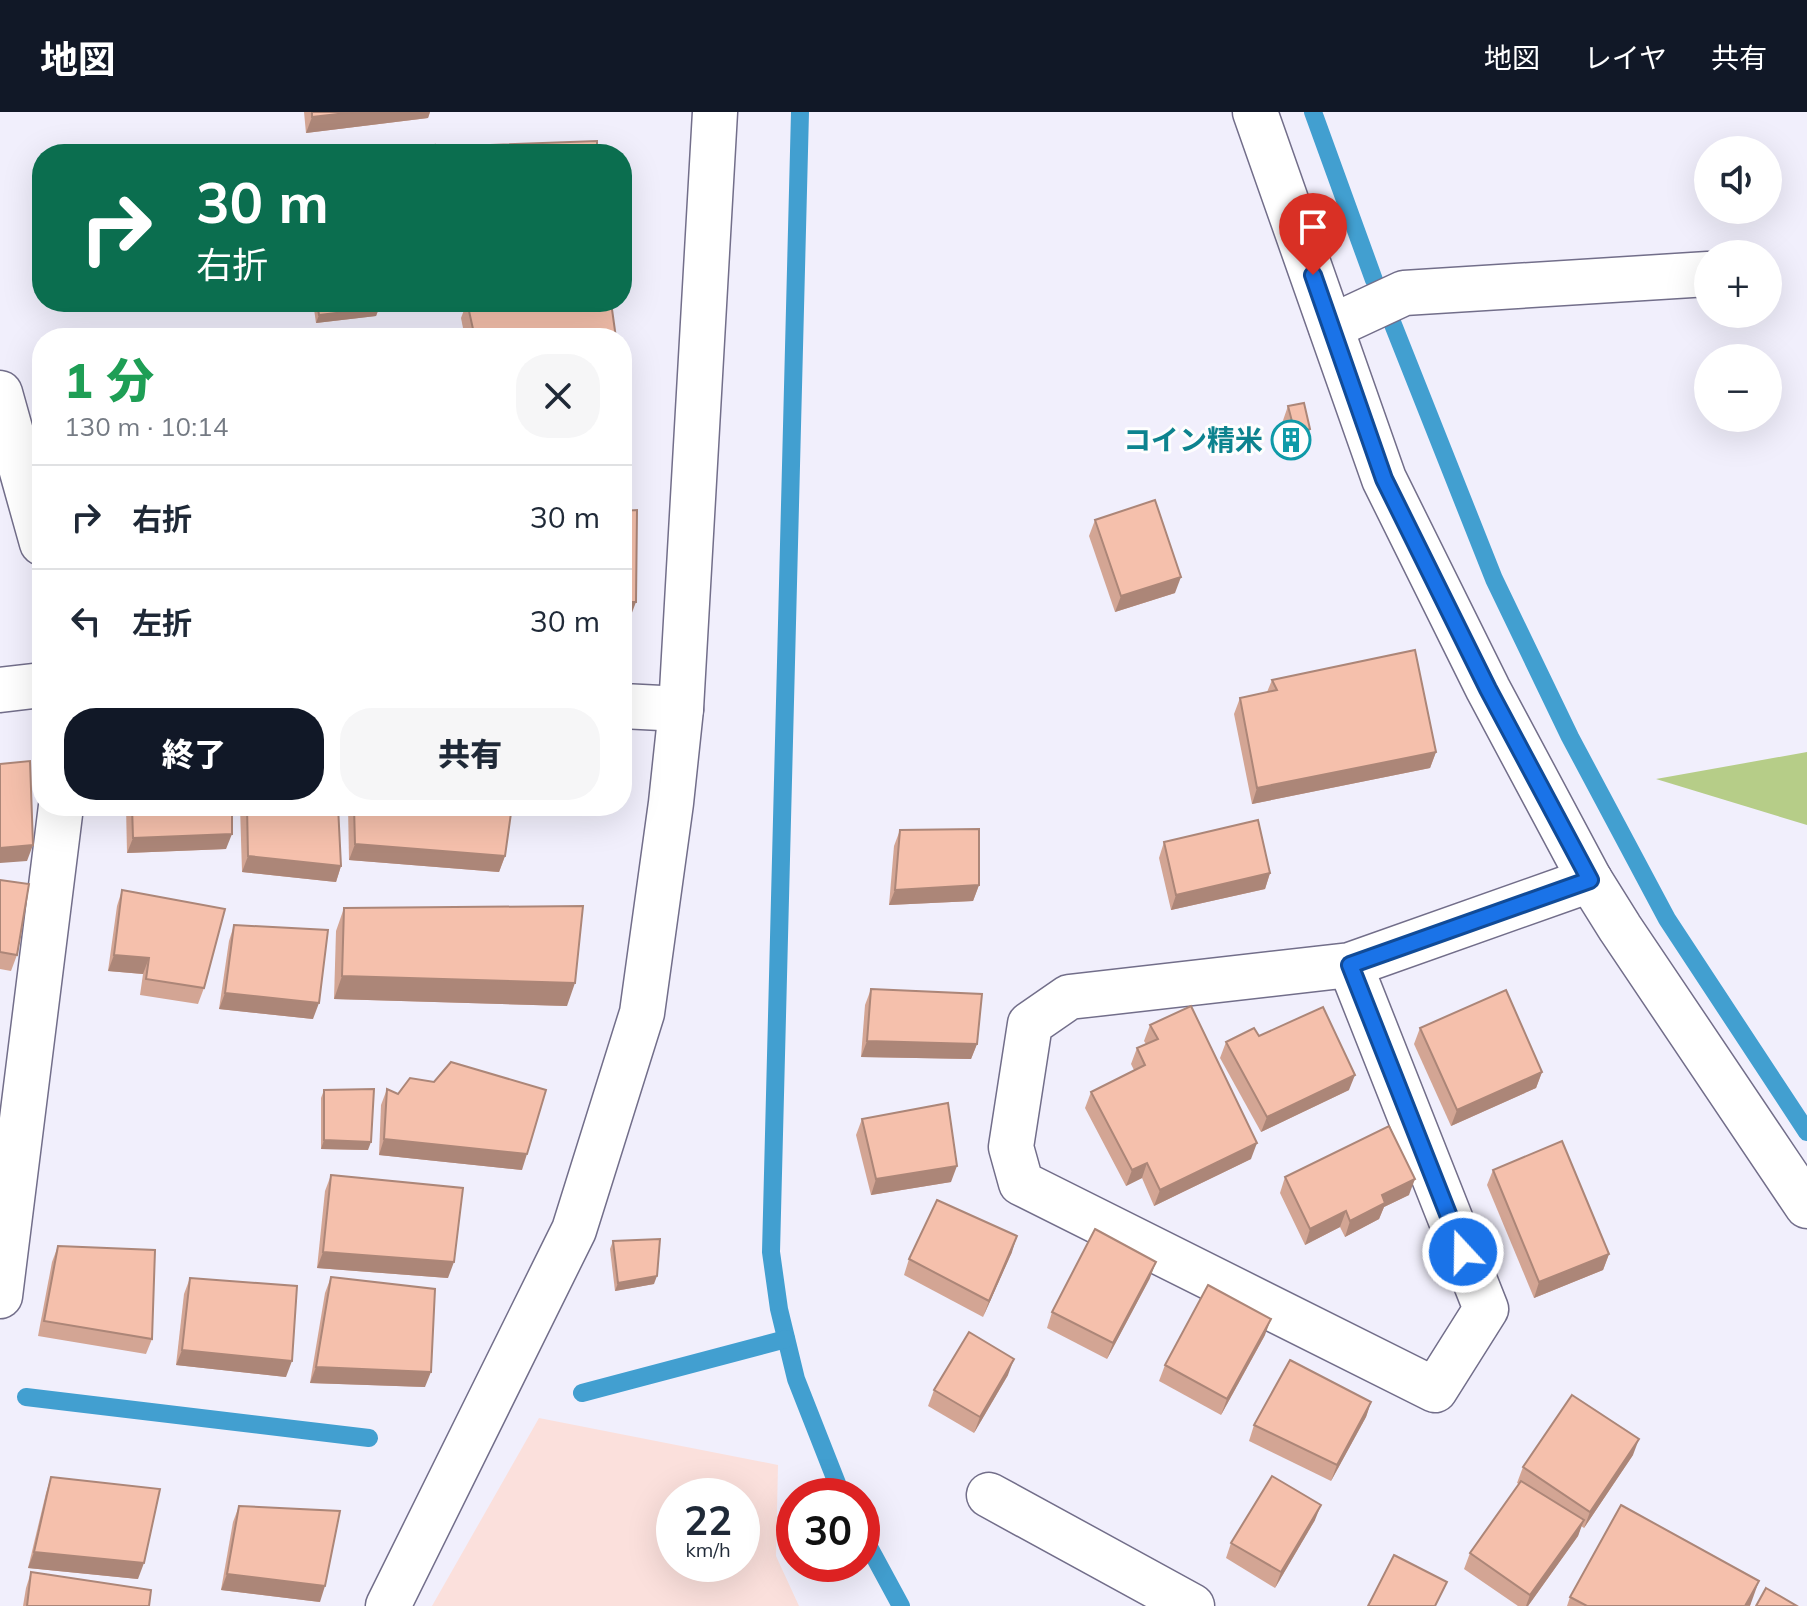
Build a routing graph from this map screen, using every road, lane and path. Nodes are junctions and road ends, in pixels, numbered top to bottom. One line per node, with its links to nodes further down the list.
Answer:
1 (715, 112): 10 (street)
2 (1255, 112): 4 (street)
3 (1694, 275): 4 (street)
4 (1331, 327): 12 (street)
5 (0, 393): 6 (street)
6 (32, 507)
7 (32, 686): 8 (street)
8 (0, 690)
9 (632, 707): 10 (street)
10 (681, 709): 18 (street)
11 (60, 816): 14 (street)
12 (1590, 880): 13 (street); 15 (street)
13 (1350, 965): 13 (street)
14 (9, 1154): 16 (street)
15 (1807, 1206)
16 (0, 1296)
17 (989, 1495): 19 (street)
18 (388, 1606)
19 (1192, 1606)

